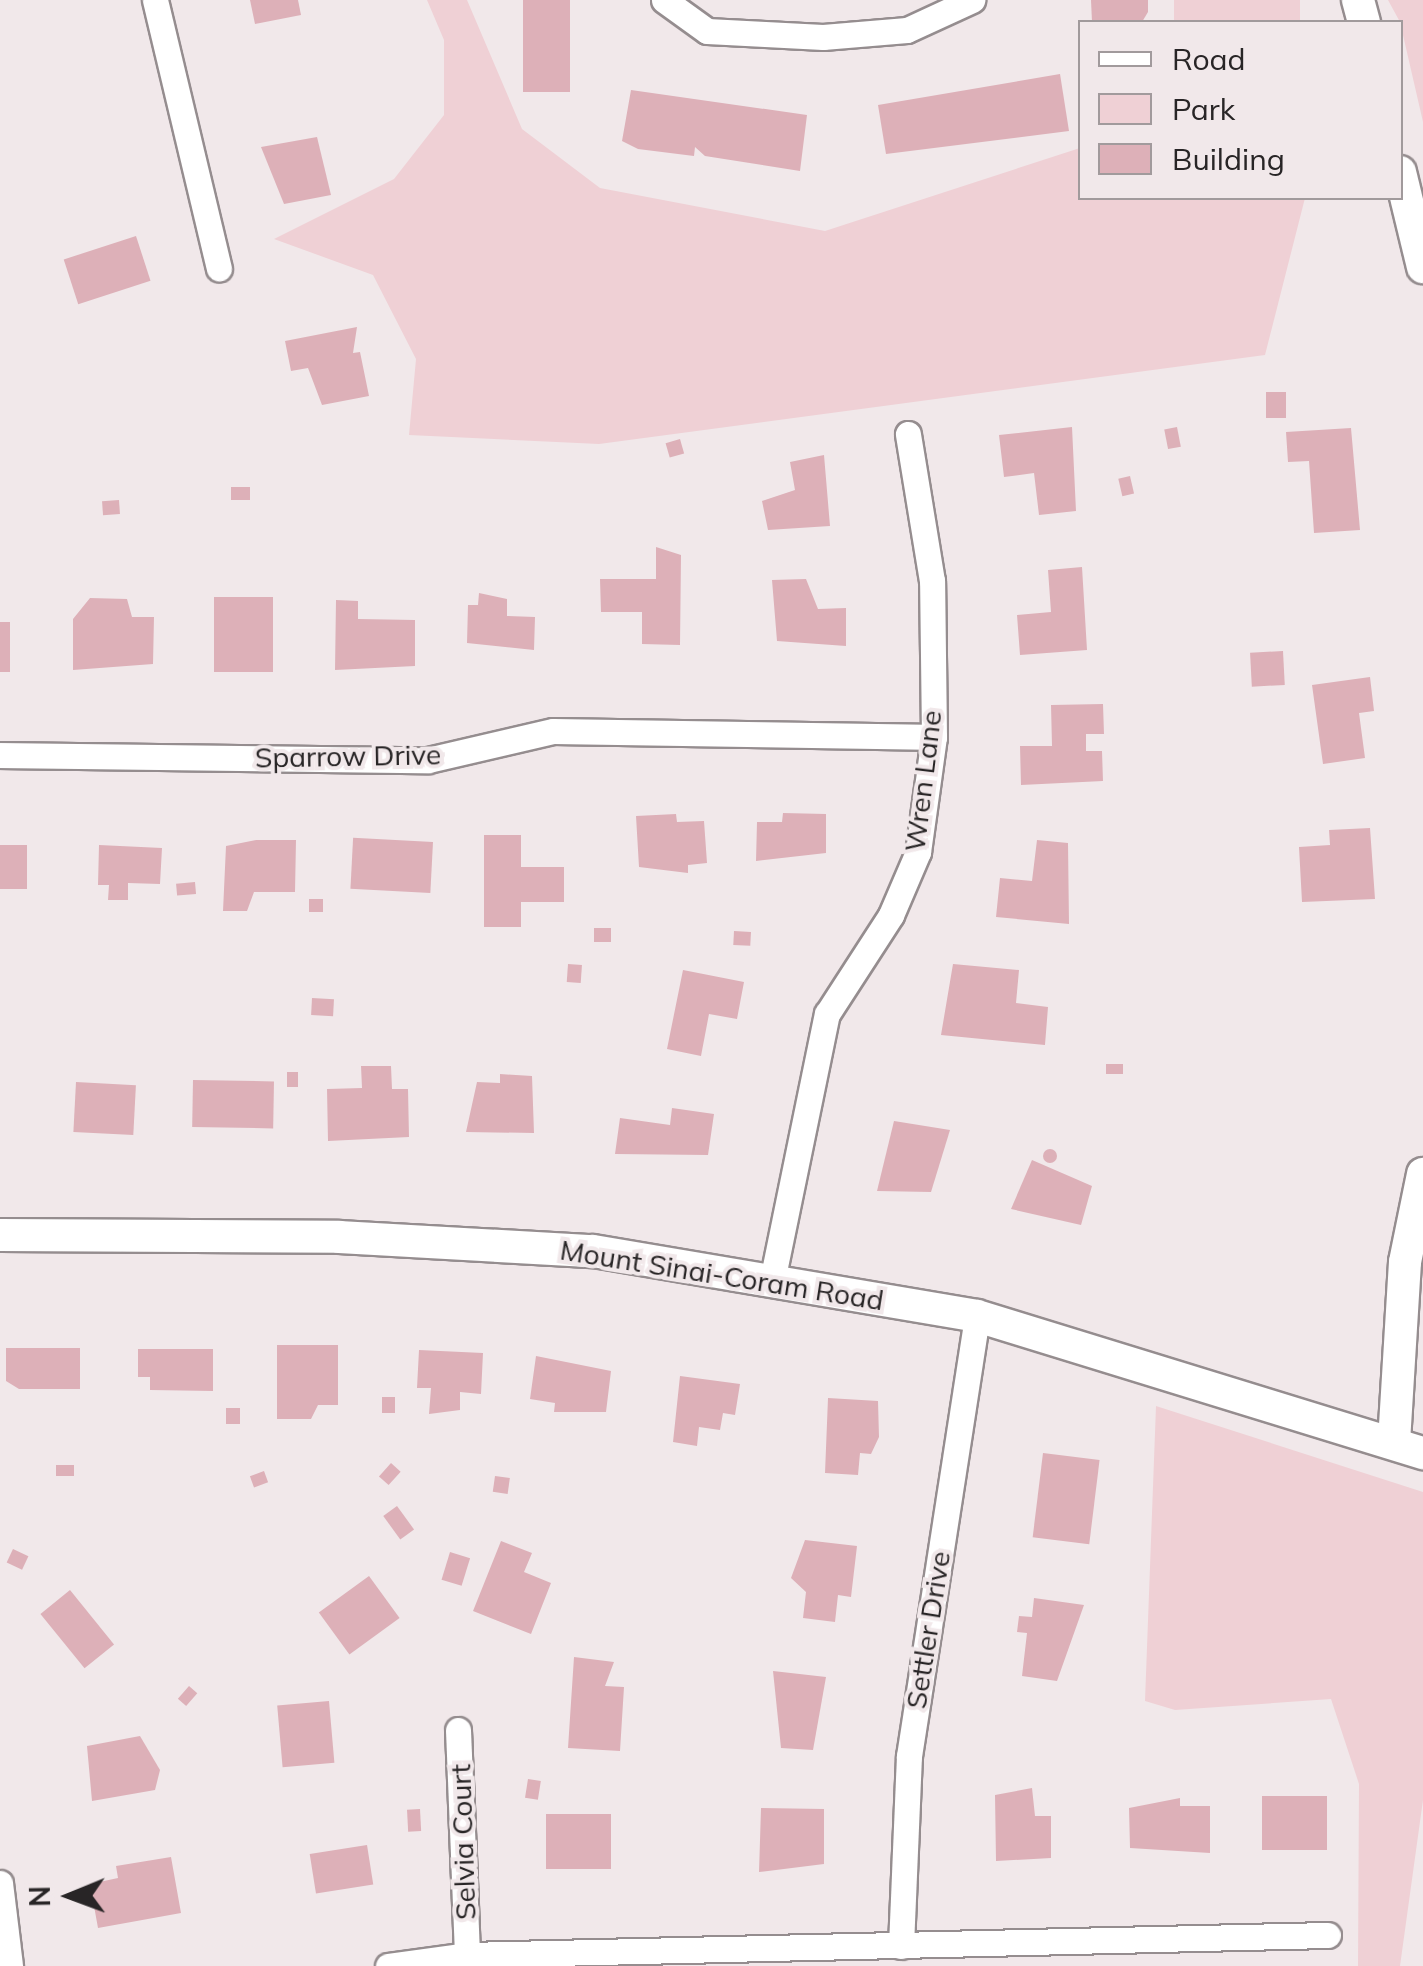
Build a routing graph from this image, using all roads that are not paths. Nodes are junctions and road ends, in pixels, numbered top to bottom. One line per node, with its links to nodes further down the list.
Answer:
1 (155, 0): 6 (street)
2 (664, 0): 3 (street)
3 (972, 0)
4 (1403, 184): 5 (main road)
5 (1423, 267)
6 (219, 268)
7 (908, 434): 8 (street, Wren Lane)
8 (934, 737): 9 (street, Sparrow Drive); 12 (street, Wren Lane)
9 (0, 755)
10 (1423, 1174): 14 (main road)
11 (0, 1235): 12 (main road, Mount Sinai-Coram Road)
12 (772, 1281): 13 (main road, Mount Sinai-Coram Road)
13 (977, 1316): 14 (main road, Mount Sinai-Coram Road); 18 (street, Settler Drive)
14 (1409, 1448)
15 (458, 1730): 19 (street, Selvia Court)
16 (0, 1883): 21 (street)
17 (1328, 1935): 18 (street)
18 (901, 1946): 20 (street)
19 (467, 1955): 20 (street); 22 (street)
20 (668, 1958)
21 (10, 1966)
22 (388, 1966)

